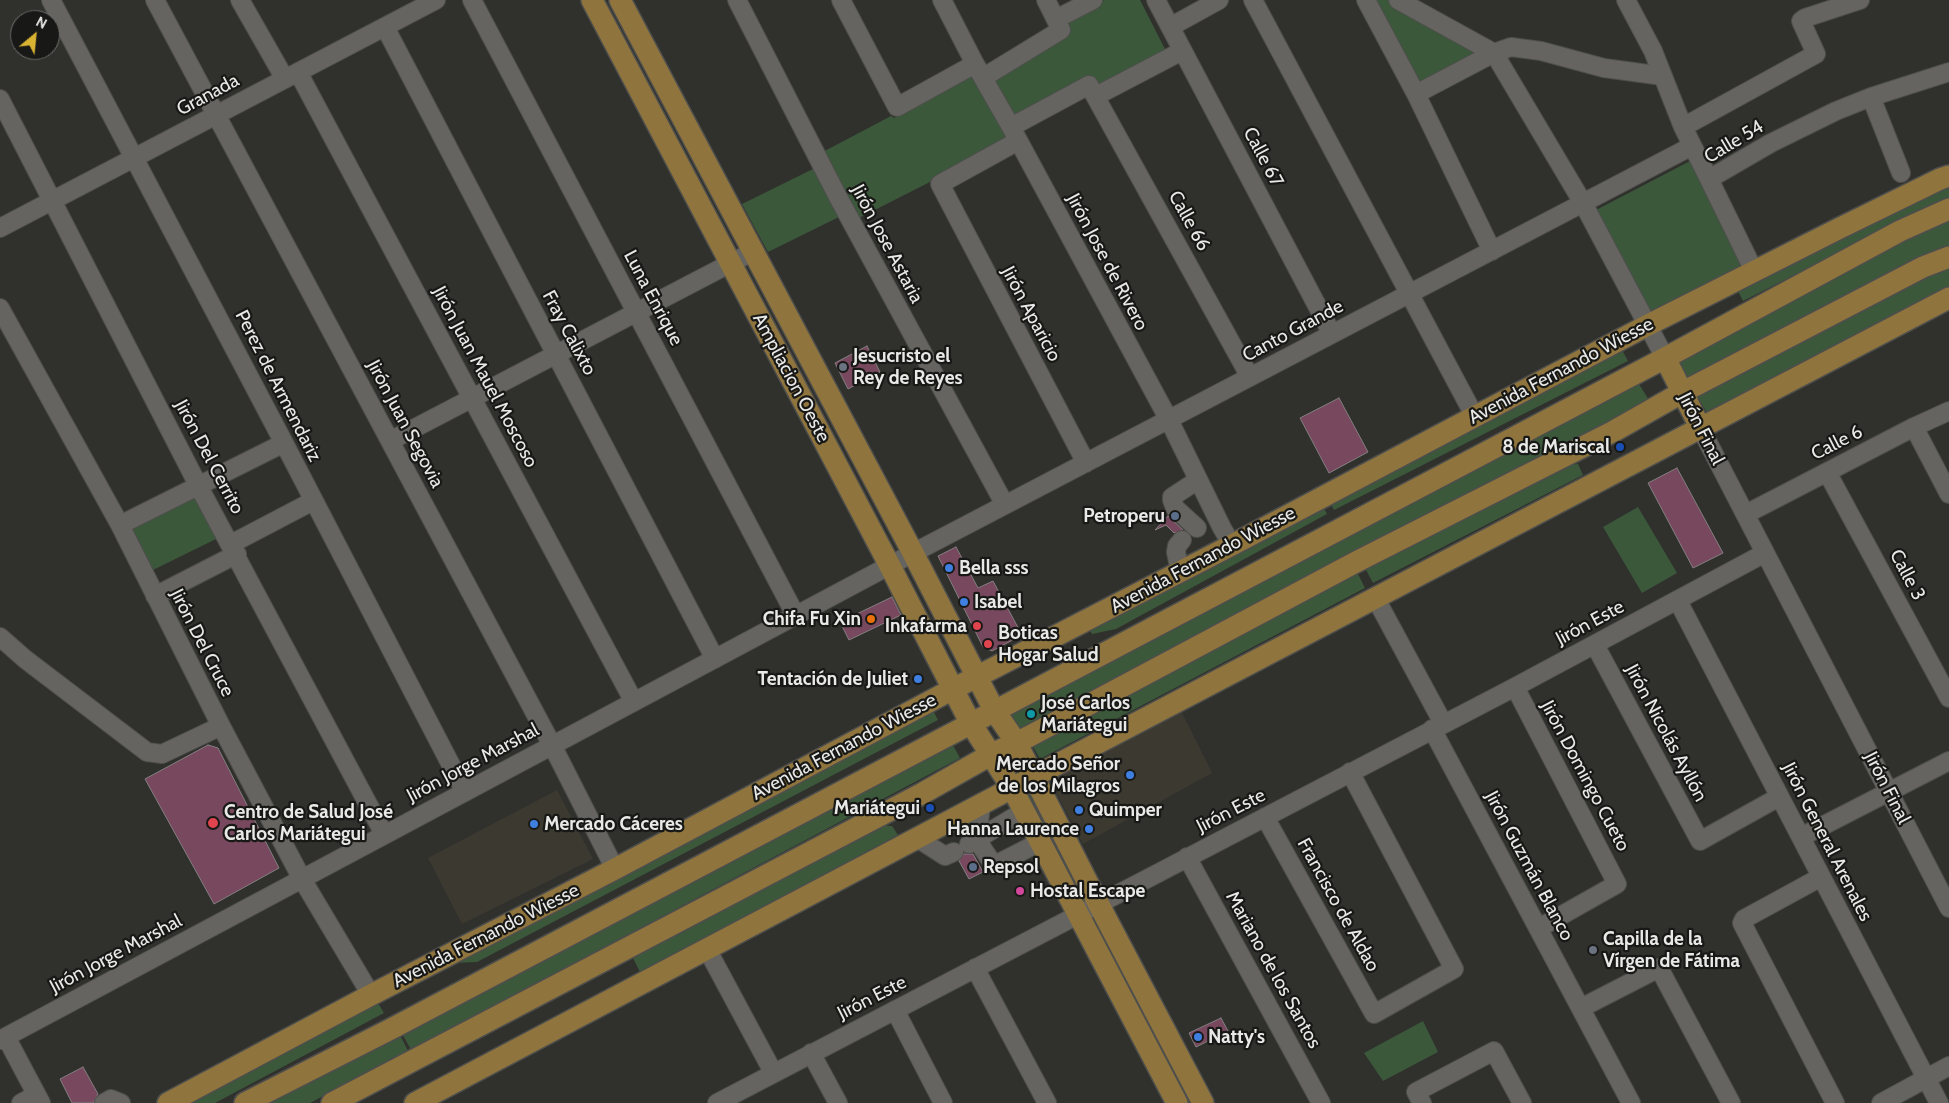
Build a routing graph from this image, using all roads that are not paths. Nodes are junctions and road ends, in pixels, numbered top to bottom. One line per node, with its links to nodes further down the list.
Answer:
1 (51, 0): 37 (street, Perez de Armendariz)
2 (155, 0): 33 (street, Jirón Juan Segovia)
3 (240, 0): 27 (street, Jirón Juan Mauel Moscoso)
4 (436, 0): 22 (street, Granada)
5 (472, 0): 53 (street, Luna Enrique)
6 (592, 0): 48 (main road, Ampliacion Oeste)
7 (620, 0): 46 (main road, Ampliacion Oeste)
8 (737, 0): 74 (street, Jirón Jose Astaria)
9 (841, 0): 25 (street)
10 (942, 0): 25 (street, Jirón Jose de Rivero)
11 (1046, 0): 20 (street)
12 (1093, 0): 20 (street)
13 (1156, 0): 21 (street, Calle 67)
14 (1219, 0): 21 (street)
15 (1253, 0): 50 (street)
16 (1366, 0): 30 (street)
17 (1398, 0): 24 (street)
18 (1626, 0): 28 (street)
19 (1860, 0): 34 (street)
20 (1059, 24): 25 (street)
21 (1170, 26): 23 (street, Calle 67)
22 (385, 27): 27 (street, Granada); 56 (street, Fray Calixto)
23 (1182, 51): 29 (street); 55 (street, Calle 67)
24 (1494, 53): 28 (street); 30 (street); 42 (street, Jirón Final)
25 (979, 70): 35 (street, Jirón Jose de Rivero)
26 (1949, 72): 32 (street, Calle 54)
27 (292, 75): 33 (street, Granada); 60 (street, Jirón Juan Mauel Moscoso)
28 (1663, 76): 34 (street)
29 (1092, 90): 35 (street); 58 (street, Calle 66)
30 (1416, 94): 45 (street)
31 (0, 98): 41 (street, Jirón Del Cerrito)
32 (1871, 98): 38 (street); 40 (street, Calle 54)
33 (216, 115): 37 (street, Granada); 66 (street, Jirón Juan Segovia)
34 (1683, 127): 36 (street)
35 (1015, 134): 63 (street, Jirón Jose de Rivero); 68 (street, Jirón Aparicio)
36 (1692, 146): 40 (street); 42 (street, Canto Grande)
37 (134, 157): 41 (street, Granada); 67 (street, Perez de Armendariz)
38 (1901, 173)
39 (1949, 176): 49 (main road, Avenida Fernando Wiesse)
40 (1709, 179): 49 (street, Calle 54)
41 (53, 200): 44 (street, Granada); 71 (street, Jirón Del Cerrito)
42 (1583, 203): 45 (street, Canto Grande); 54 (street, Jirón Final)
43 (1949, 209): 57 (main road, Avenida Fernando Wiesse)
44 (0, 228)
45 (1492, 251): 50 (street, Canto Grande)
46 (752, 252): 48 (street); 80 (main road, Ampliacion Oeste)
47 (1949, 257): 59 (main road)
48 (730, 264): 53 (street); 82 (main road, Ampliacion Oeste)
49 (1754, 271): 54 (main road, Avenida Fernando Wiesse)
50 (1410, 294): 55 (street, Canto Grande); 62 (street)
51 (1948, 301): 65 (main road)
52 (0, 308): 76 (street, Jirón Del Cruce)
53 (637, 312): 56 (street); 87 (street, Luna Enrique)
54 (1648, 325): 57 (street, Jirón Final); 62 (main road, Avenida Fernando Wiesse)
55 (1332, 334): 58 (street, Canto Grande)
56 (556, 354): 60 (street); 90 (street, Fray Calixto)
57 (1665, 358): 59 (main road, Jirón Final); 96 (main road, Avenida Fernando Wiesse)
58 (1250, 377): 63 (street, Canto Grande)
59 (1682, 392): 65 (main road, Jirón Final); 100 (main road)
60 (472, 398): 66 (street); 95 (street, Jirón Juan Mauel Moscoso)
61 (1949, 411): 64 (street, Calle 6)
62 (1475, 417): 78 (main road, Avenida Fernando Wiesse)
63 (1169, 420): 68 (street, Canto Grande); 70 (street, Jirón Jose de Rivero)
64 (1914, 426): 69 (street, Calle 6); 72 (street)
65 (1702, 429): 75 (street, Jirón Final); 85 (main road)
66 (390, 441): 101 (street, Jirón Juan Segovia)
67 (284, 443): 71 (street); 73 (street, Perez de Armendariz)
68 (1086, 463): 74 (street, Canto Grande)
69 (1827, 472): 75 (street, Calle 6); 94 (street, Calle 3)
70 (1198, 480): 77 (street); 78 (street, Jirón Jose de Rivero)
71 (198, 485): 76 (street); 79 (street, Jirón Del Cerrito)
72 (1949, 494)
73 (313, 501): 79 (street); 107 (street, Perez de Armendariz)
74 (1005, 505): 80 (street, Canto Grande)
75 (1746, 514): 81 (street, Jirón Final)
76 (120, 524): 84 (street, Jirón Del Cruce)
77 (1191, 533): 78 (street); 83 (street)
78 (1227, 536): 83 (main road, Avenida Fernando Wiesse)
79 (234, 549): 84 (street); 113 (street, Jirón Del Cerrito)
80 (913, 553): 82 (street, Jirón Jorge Marshal); 91 (main road, Ampliacion Oeste)
81 (1764, 554): 86 (street, Jirón Este); 108 (street, Jirón Final)
82 (890, 566): 87 (street, Jirón Jorge Marshal); 93 (main road, Ampliacion Oeste)
83 (1180, 572): 91 (main road, Avenida Fernando Wiesse)
84 (155, 596): 98 (street, Jirón Del Cruce)
85 (1376, 599): 99 (street, Jirón Guzmán Blanco); 105 (main road)
86 (1678, 600): 89 (street, Jirón Este); 109 (street, Jirón General Arenales)
87 (796, 616): 90 (street, Jirón Jorge Marshal)
88 (0, 637): 98 (street)
89 (1595, 645): 92 (street, Jirón Este); 109 (street, Jirón Nicolás Ayllón)
90 (715, 659): 95 (street, Jirón Jorge Marshal)
91 (977, 677): 93 (main road, Avenida Fernando Wiesse); 96 (main road, Ampliacion Oeste)
92 (1514, 687): 99 (street, Jirón Este); 125 (street, Jirón Domingo Cueto)
93 (952, 689): 97 (main road, Ampliacion Oeste); 119 (main road, Avenida Fernando Wiesse)
94 (1949, 698)
95 (634, 702): 101 (street, Jirón Jorge Marshal)
96 (994, 710): 97 (main road, Avenida Fernando Wiesse); 100 (main road, Ampliacion Oeste)
97 (970, 722): 102 (main road, Ampliacion Oeste); 144 (main road, Avenida Fernando Wiesse)
98 (221, 726): 121 (street, Jirón Del Cruce)
99 (1438, 726): 104 (street, Jirón Este); 125 (street, Jirón Guzmán Blanco)
100 (1016, 742): 102 (main road); 105 (main road, Ampliacion Oeste)
101 (552, 745): 107 (street, Jirón Jorge Marshal); 119 (street, Jirón Juan Segovia)
102 (992, 754): 106 (main road, Ampliacion Oeste); 145 (main road)
103 (1949, 761): 108 (street)
104 (1350, 772): 112 (street, Jirón Este); 112 (street, Francisco de Aldao)
105 (1034, 778): 106 (main road); 122 (main road, Ampliacion Oeste)
106 (1012, 788): 110 (main road); 111 (main road, Ampliacion Oeste)
107 (465, 792): 113 (street, Jirón Jorge Marshal)
108 (1889, 792): 115 (street); 123 (street, Jirón Final)
109 (1779, 797): 115 (street, Jirón General Arenales)
110 (981, 804): 114 (main road); 117 (street)
111 (1024, 811): 116 (main road, Ampliacion Oeste); 117 (street)
112 (1266, 817): 118 (street, Jirón Este)
113 (384, 834): 121 (street, Jirón Jorge Marshal)
114 (917, 838): 117 (street); 126 (main road)
115 (1800, 838): 120 (street, Jirón General Arenales)
116 (1040, 842): 117 (street); 124 (main road, Ampliacion Oeste)
117 (967, 845)
118 (1187, 858): 122 (street, Jirón Este); 152 (street, Mariano de los Santos)
119 (615, 869): 128 (main road, Avenida Fernando Wiesse)
120 (1821, 877): 135 (street, Jirón General Arenales); 156 (street)
121 (302, 879): 128 (street, Jirón Del Cruce); 131 (street, Jirón Jorge Marshal)
122 (1098, 903): 124 (street, Jirón Este); 151 (main road, Ampliacion Oeste)
123 (1949, 908)
124 (1079, 914): 127 (street, Jirón Este); 150 (main road, Ampliacion Oeste)
125 (1539, 928): 129 (street, Jirón Guzmán Blanco)
126 (707, 949): 134 (street); 139 (main road)
127 (976, 968): 130 (street, Jirón Este); 149 (street)
128 (371, 995): 143 (main road, Avenida Fernando Wiesse)
129 (1581, 1008): 154 (street, Jirón Guzmán Blanco); 155 (street)
130 (894, 1010): 132 (street, Jirón Este); 148 (street)
131 (3, 1038): 137 (street)
132 (812, 1053): 134 (street, Jirón Este); 147 (street)
133 (1949, 1066): 135 (street)
134 (773, 1072): 138 (street, Jirón Este)
135 (1926, 1079): 157 (street); 158 (street, Jirón General Arenales)
136 (1419, 1098): 153 (street)
137 (39, 1099): 140 (street)
138 (735, 1099): 146 (street, Jirón Este)
139 (421, 1102)
140 (21, 1103)
141 (104, 1103): 142 (street)
142 (121, 1103)
143 (168, 1103)
144 (245, 1103)
145 (332, 1103)
146 (717, 1103)
147 (838, 1103)
148 (943, 1103)
149 (1047, 1103)
150 (1177, 1103)
151 (1204, 1103)
152 (1321, 1103)
153 (1522, 1103)
154 (1631, 1103)
155 (1731, 1103)
156 (1835, 1103)
157 (1881, 1103)
158 (1939, 1103)

